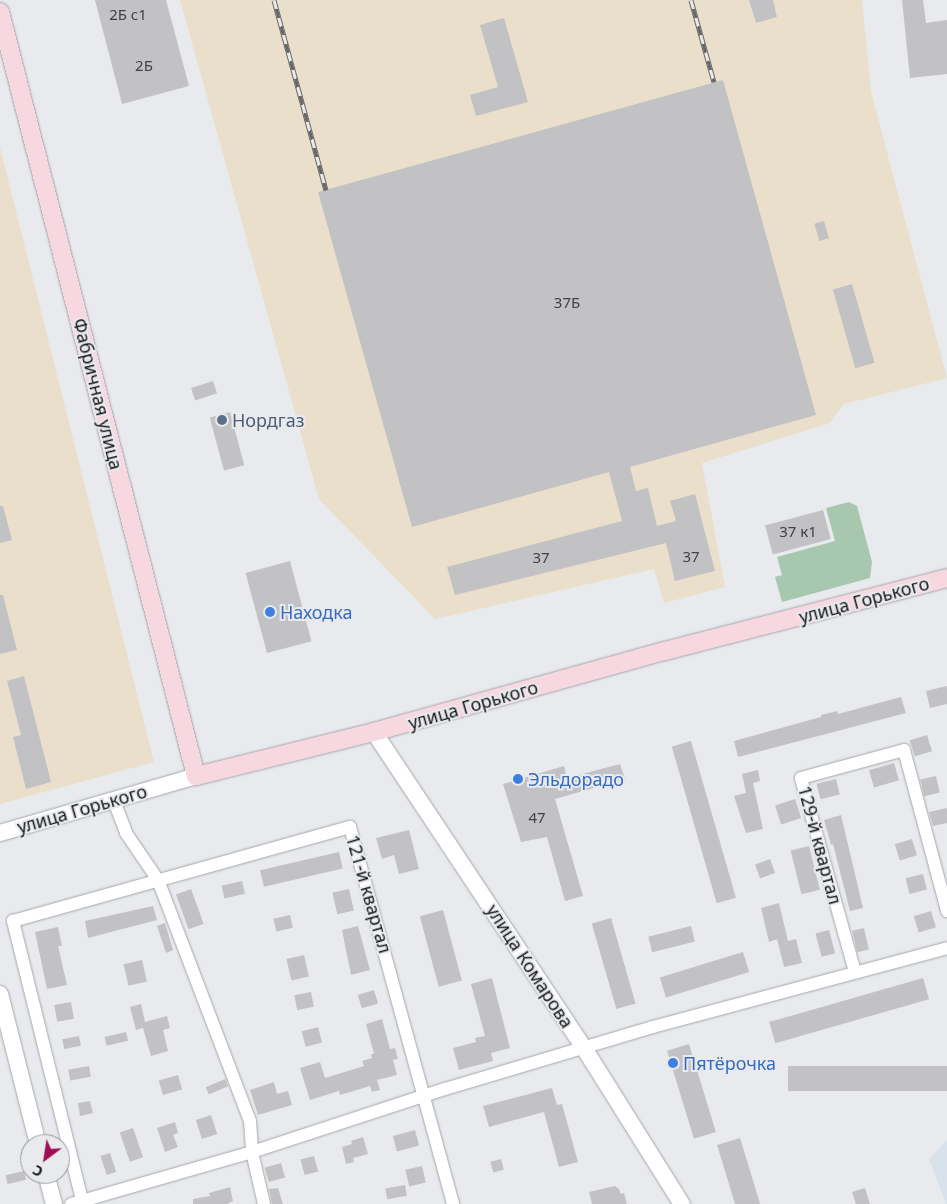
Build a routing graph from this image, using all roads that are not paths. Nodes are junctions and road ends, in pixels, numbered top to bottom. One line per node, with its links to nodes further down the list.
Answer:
1 (0, 12): 4 (main road, Фабричная улица)
2 (947, 578): 3 (main road, улица Горького)
3 (374, 732): 4 (main road, улица Горького); 12 (street, улица Комарова)
4 (196, 776): 5 (street, улица Горького)
5 (114, 800): 6 (street, улица Горького); 7 (street)
6 (0, 833)
7 (158, 880): 13 (street, 121-й квартал); 15 (street); 17 (street, 121-й квартал)
8 (947, 911): 10 (street, 129-й квартал)
9 (947, 948): 10 (street)
10 (855, 972): 12 (street)
11 (0, 994): 14 (street)
12 (584, 1048): 13 (street); 21 (street, улица Комарова)
13 (425, 1096): 15 (street); 20 (street)
14 (35, 1134)
15 (252, 1152): 17 (street); 19 (street)
16 (49, 1184): 18 (street)
17 (79, 1203)
18 (54, 1204)
19 (264, 1204)
20 (453, 1204)
21 (682, 1204)

